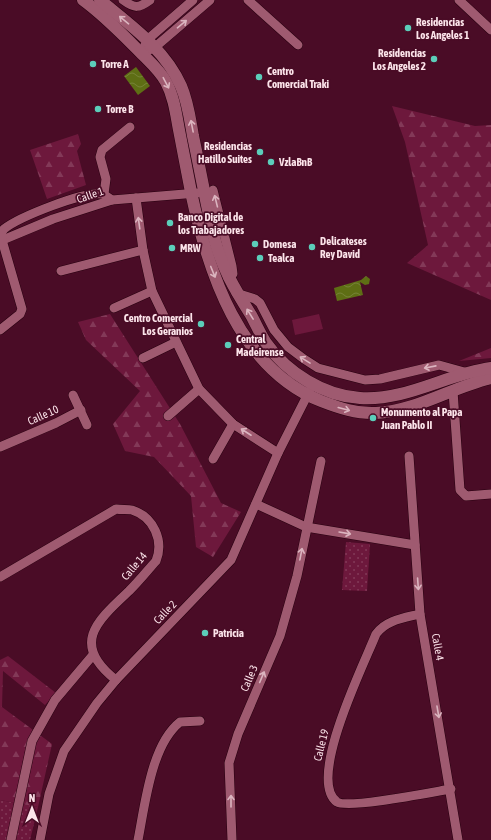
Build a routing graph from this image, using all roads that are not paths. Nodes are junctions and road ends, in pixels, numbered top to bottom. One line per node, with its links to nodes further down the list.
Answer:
1 (83, 0): 12 (main road)
2 (100, 0): 10 (main road, one-way to 2)
3 (123, 0): 4 (street)
4 (150, 0)
5 (193, 0): 10 (street)
6 (210, 0): 10 (street, one-way to 6)
7 (248, 0): 11 (street)
8 (459, 0): 9 (street)
9 (491, 30)
10 (151, 44): 12 (street); 14 (main road, one-way to 10)
11 (298, 45)
12 (141, 53): 16 (main road, one-way to 16)
13 (130, 127): 15 (street)
14 (209, 191): 16 (street, Calle 1); 23 (main road, one-way to 14)
15 (104, 194): 18 (street); 19 (street)
16 (192, 194): 17 (street, Calle 1); 35 (main road, one-way to 35)
17 (136, 198): 18 (street, Calle 1); 20 (street, one-way to 17)
18 (112, 200): 19 (street, Calle 1)
19 (1, 240): 25 (street)
20 (142, 250): 21 (street); 22 (street)
21 (61, 271)
22 (152, 291): 24 (street); 26 (street)
23 (236, 293): 29 (street, one-way to 23); 31 (main road, one-way to 23)
24 (114, 308)
25 (0, 330)
26 (176, 342): 27 (street); 32 (street)
27 (143, 358)
28 (491, 368): 29 (main road)
29 (468, 373): 31 (main road)
30 (491, 378): 33 (main road)
31 (312, 384): 35 (street, Calle 2)
32 (199, 389): 37 (street); 38 (street)
33 (453, 391): 35 (main road, one-way to 33); 45 (street)
34 (73, 395): 36 (street)
35 (307, 396): 41 (street, Calle 2)
36 (81, 410): 39 (street); 40 (street, Calle 10)
37 (168, 416)
38 (233, 424): 41 (street, one-way to 38); 43 (street)
39 (88, 425)
40 (0, 447)
41 (278, 453): 46 (street, Calle 2)
42 (410, 456): 48 (street, Calle 4)
43 (213, 459)
44 (321, 460): 47 (street, Calle 3)
45 (491, 494)
46 (256, 504): 47 (street); 52 (street, Calle 2)
47 (306, 527): 48 (street, one-way to 48); 58 (street, Calle 3, one-way to 47)
48 (415, 545): 50 (street, Calle 4, one-way to 50)
49 (0, 577): 51 (street, Calle 14)
50 (420, 614): 54 (street, Calle 4, one-way to 54); 54 (street, Calle 19)
51 (93, 655): 52 (street); 55 (street)
52 (116, 680): 56 (street, Calle 2)
53 (200, 721): 57 (street)
54 (451, 789): 59 (street, Calle 4)
55 (11, 840)
56 (40, 840)
57 (138, 840)
58 (232, 840)
59 (458, 840)

